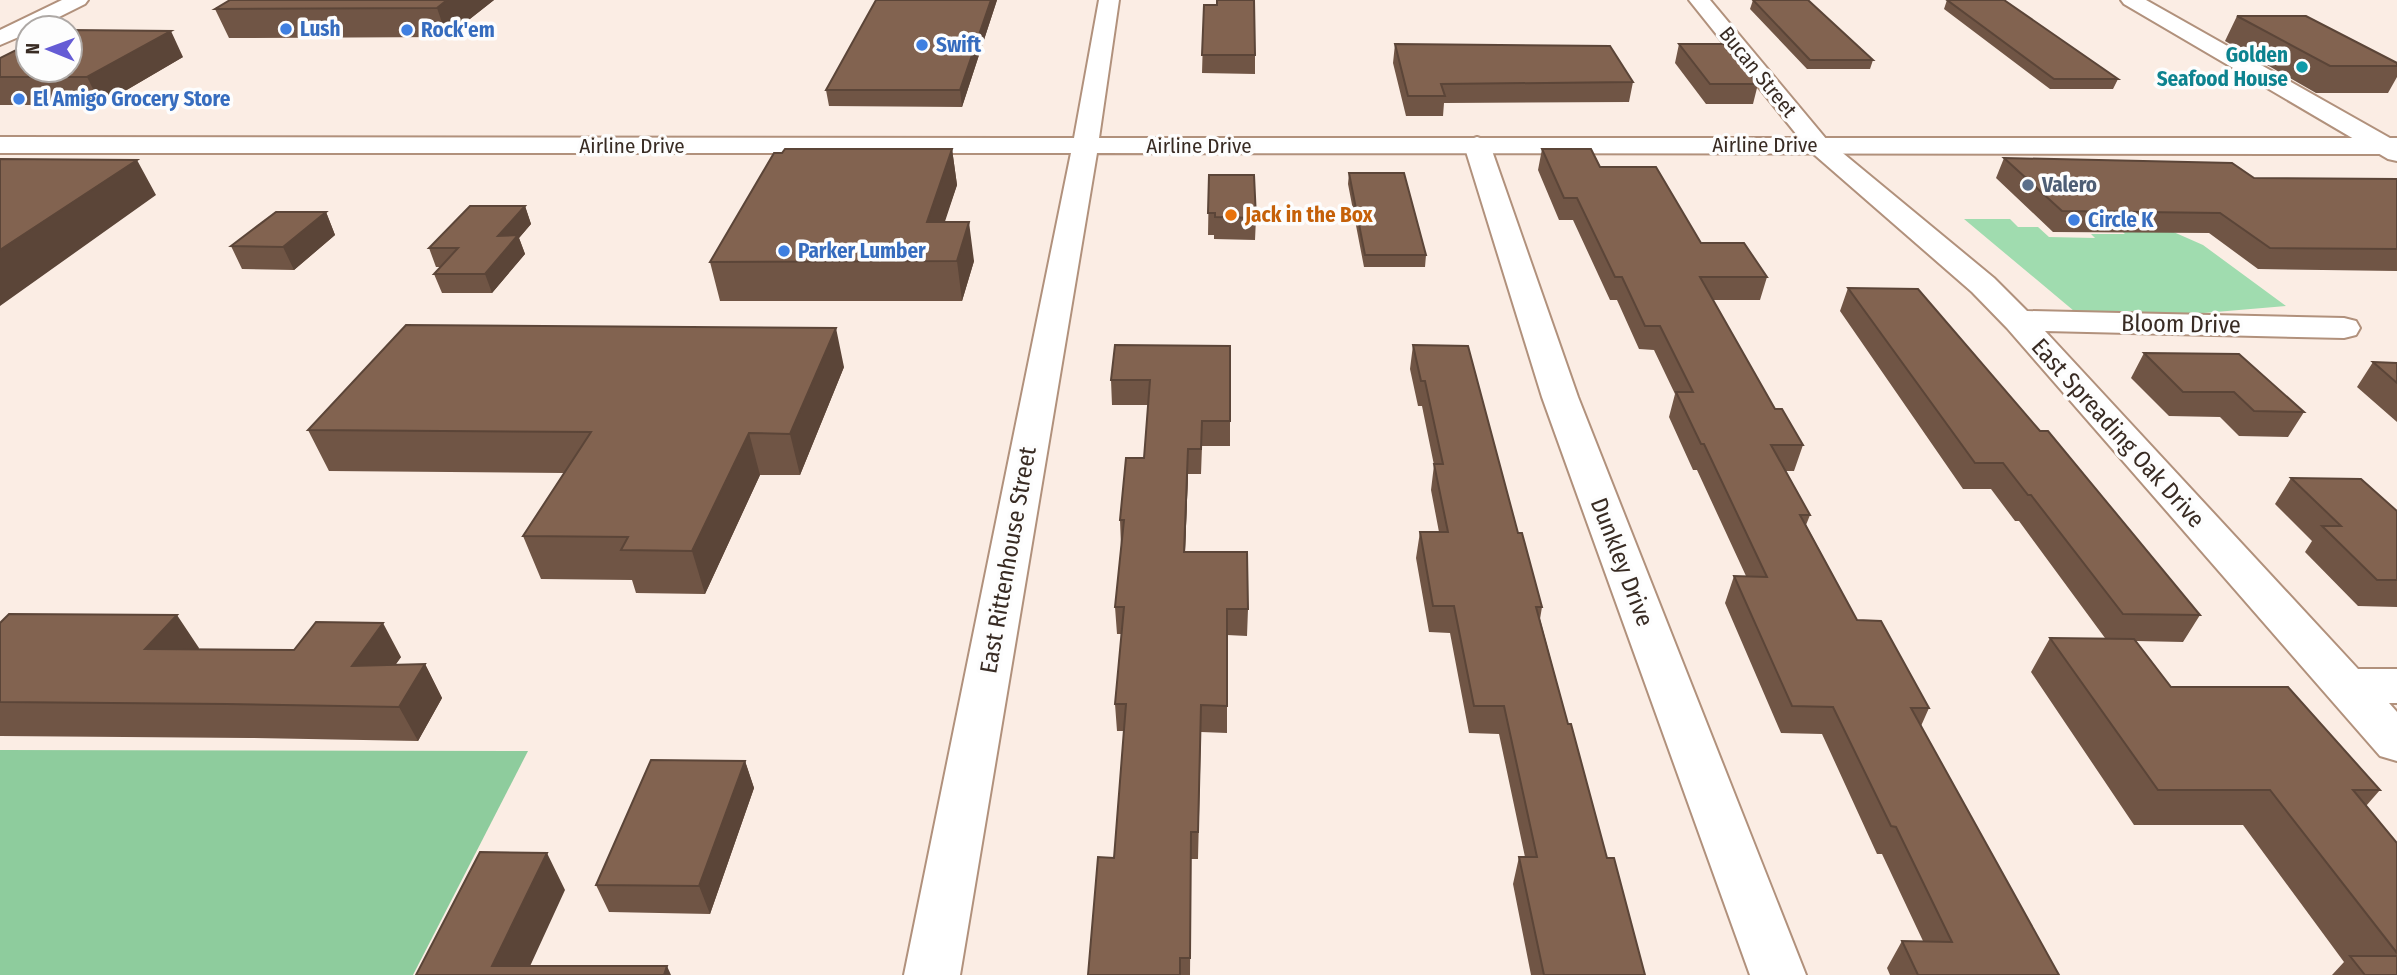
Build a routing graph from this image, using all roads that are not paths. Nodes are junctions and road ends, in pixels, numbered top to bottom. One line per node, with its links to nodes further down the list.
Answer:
1 (78, 0): 5 (street)
2 (1109, 0): 9 (street, East Rittenhouse Street)
3 (1699, 0): 8 (street, Bucan Street)
4 (2132, 0): 10 (street)
5 (0, 38)
6 (0, 145): 9 (street, Airline Drive)
7 (1477, 145): 8 (street, Airline Drive); 9 (street, Airline Drive); 17 (street, Dunkley Drive)
8 (1818, 145): 10 (street, Airline Drive); 11 (street, East Spreading Oak Drive)
9 (1086, 146): 16 (street, East Rittenhouse Street)
10 (2393, 148)
11 (2018, 321): 12 (street, Bloom Drive); 13 (street, East Spreading Oak Drive)
12 (2344, 328)
13 (2345, 686): 14 (street); 15 (street, East Spreading Oak Drive)
14 (2397, 686)
15 (2397, 743)
16 (932, 975)
17 (1778, 975)

